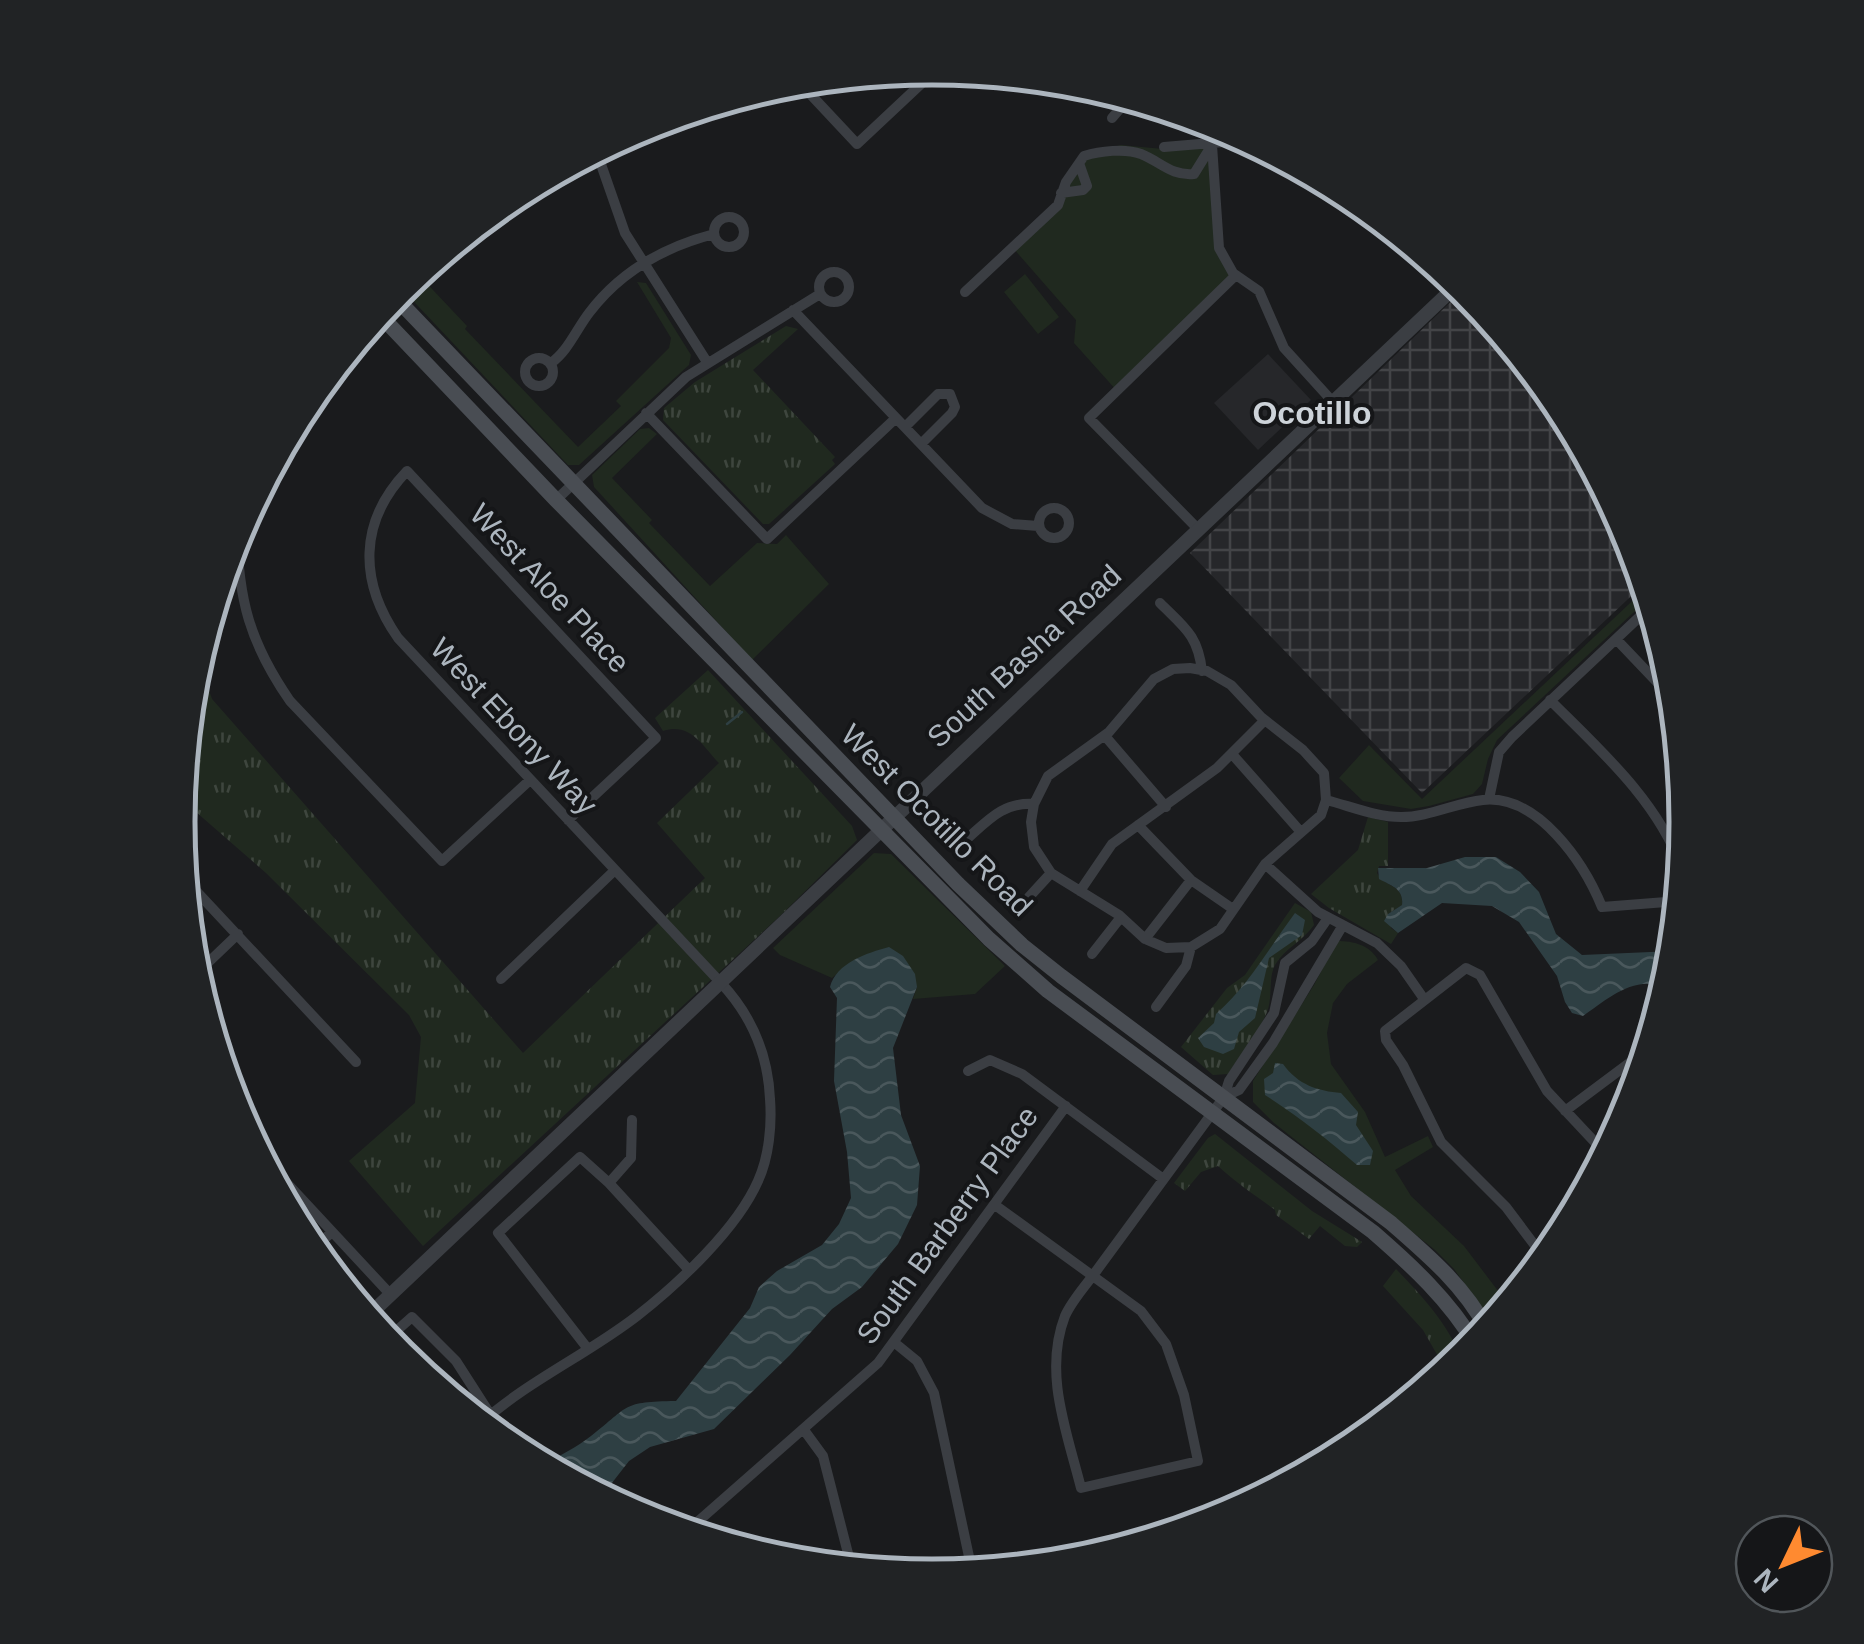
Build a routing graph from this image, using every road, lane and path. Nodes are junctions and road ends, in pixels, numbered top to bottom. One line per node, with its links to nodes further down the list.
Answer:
1 (919, 86): 2 (street)
2 (811, 95)
3 (1120, 109): 4 (street)
4 (1112, 118)
5 (1213, 141): 7 (street)
6 (1218, 143): 7 (street)
7 (1212, 145): 8 (street); 10 (street); 14 (street)
8 (1164, 147)
9 (601, 164): 13 (street)
10 (1080, 166): 11 (street); 11 (street)
11 (1061, 193): 15 (street)
12 (714, 234): 13 (street)
13 (643, 263): 21 (street); 22 (street)
14 (1236, 275): 23 (street); 31 (street)
15 (966, 292)
16 (820, 294): 19 (street)
17 (1446, 295): 23 (street, South Basha Road)
18 (405, 307): 28 (main road, West Ocotillo Road)
19 (793, 310): 21 (street); 25 (street)
20 (389, 324): 29 (main road, West Ocotillo Road)
21 (707, 362): 24 (street)
22 (551, 364)
23 (1333, 402): 31 (street, South Basha Road)
24 (646, 413): 25 (street); 28 (street)
25 (900, 422): 26 (street); 26 (street)
26 (921, 444): 30 (street)
27 (407, 471): 42 (street, West Ebony Way); 48 (street, West Aloe Place)
28 (574, 483): 29 (street); 47 (main road, West Ocotillo Road)
29 (556, 500): 51 (main road, West Ocotillo Road)
30 (1038, 526)
31 (1198, 529): 47 (street, South Basha Road)
32 (239, 571): 42 (street)
33 (1160, 604): 36 (street)
34 (1640, 617): 35 (street)
35 (1616, 639): 37 (street); 38 (street)
36 (1202, 670): 39 (street); 40 (street)
37 (1656, 681)
38 (1550, 700): 43 (street); 53 (street)
39 (1264, 720): 41 (street); 44 (street)
40 (1105, 736): 45 (street); 46 (street)
41 (1232, 754): 46 (street); 50 (street)
42 (530, 780): 48 (street, West Ebony Way)
43 (1489, 799): 44 (street); 61 (street)
44 (1326, 800): 50 (street)
45 (1034, 804): 52 (street); 56 (street)
46 (1166, 807): 49 (street)
47 (894, 819): 51 (street, South Basha Road); 80 (main road, West Ocotillo Road)
48 (568, 820): 55 (street, West Ebony Way)
49 (1138, 825): 57 (street); 58 (street)
50 (1300, 831): 54 (street)
51 (881, 832): 74 (street, South Basha Road); 83 (main road, West Ocotillo Road)
52 (968, 838)
53 (1668, 838)
54 (1265, 864): 62 (street); 64 (street)
55 (615, 870): 73 (street); 74 (street, West Ebony Way)
56 (1051, 873): 58 (street); 60 (street)
57 (1191, 880): 62 (street); 67 (street)
58 (1080, 891): 63 (street)
59 (199, 894): 66 (street)
60 (1029, 897)
61 (1664, 903)
62 (1233, 909): 68 (street)
63 (1122, 917): 67 (street); 69 (street)
64 (1328, 918): 65 (street); 70 (street)
65 (1343, 924): 72 (street); 75 (street)
66 (238, 934): 71 (street); 77 (street)
67 (1145, 938): 68 (street)
68 (1191, 947): 76 (street)
69 (1092, 954)
70 (1294, 954): 72 (street); 80 (street)
71 (208, 962)
72 (1314, 969): 80 (street)
73 (502, 979)
74 (721, 983): 94 (street, West Ebony Way); 97 (street, South Basha Road)
75 (1424, 999): 82 (street); 93 (street)
76 (1156, 1007)
77 (356, 1062)
78 (1628, 1064): 82 (street)
79 (968, 1070): 81 (street)
80 (1224, 1097): 83 (street); 96 (main road, West Ocotillo Road)
81 (1066, 1106): 86 (street); 89 (street, South Barberry Place)
82 (1566, 1112): 85 (street)
83 (1212, 1113): 86 (street); 91 (main road, West Ocotillo Road)
84 (632, 1120): 87 (street)
85 (1595, 1143)
86 (1162, 1178): 95 (street)
87 (609, 1183): 94 (street); 103 (street)
88 (297, 1194): 90 (street)
89 (995, 1204): 95 (street); 102 (street, South Barberry Place)
90 (332, 1232): 92 (street); 97 (street)
91 (1380, 1238): 96 (main road); 101 (main road, West Ocotillo Road)
92 (324, 1239)
93 (1535, 1245)
94 (688, 1269): 103 (street, West Ebony Way)
95 (1092, 1276): 95 (street)
96 (1454, 1282): 99 (main road, West Ocotillo Road)
97 (390, 1295): 98 (street, South Basha Road)
98 (377, 1307)
99 (1478, 1316)
100 (398, 1329): 104 (street)
101 (1465, 1330)
102 (895, 1343): 106 (street, South Barberry Place); 109 (street)
103 (588, 1349): 105 (street, West Ebony Way)
104 (487, 1410)
105 (492, 1413)
106 (804, 1430): 107 (street, South Barberry Place); 108 (street)
107 (703, 1523)
108 (848, 1554)
109 (970, 1557)

